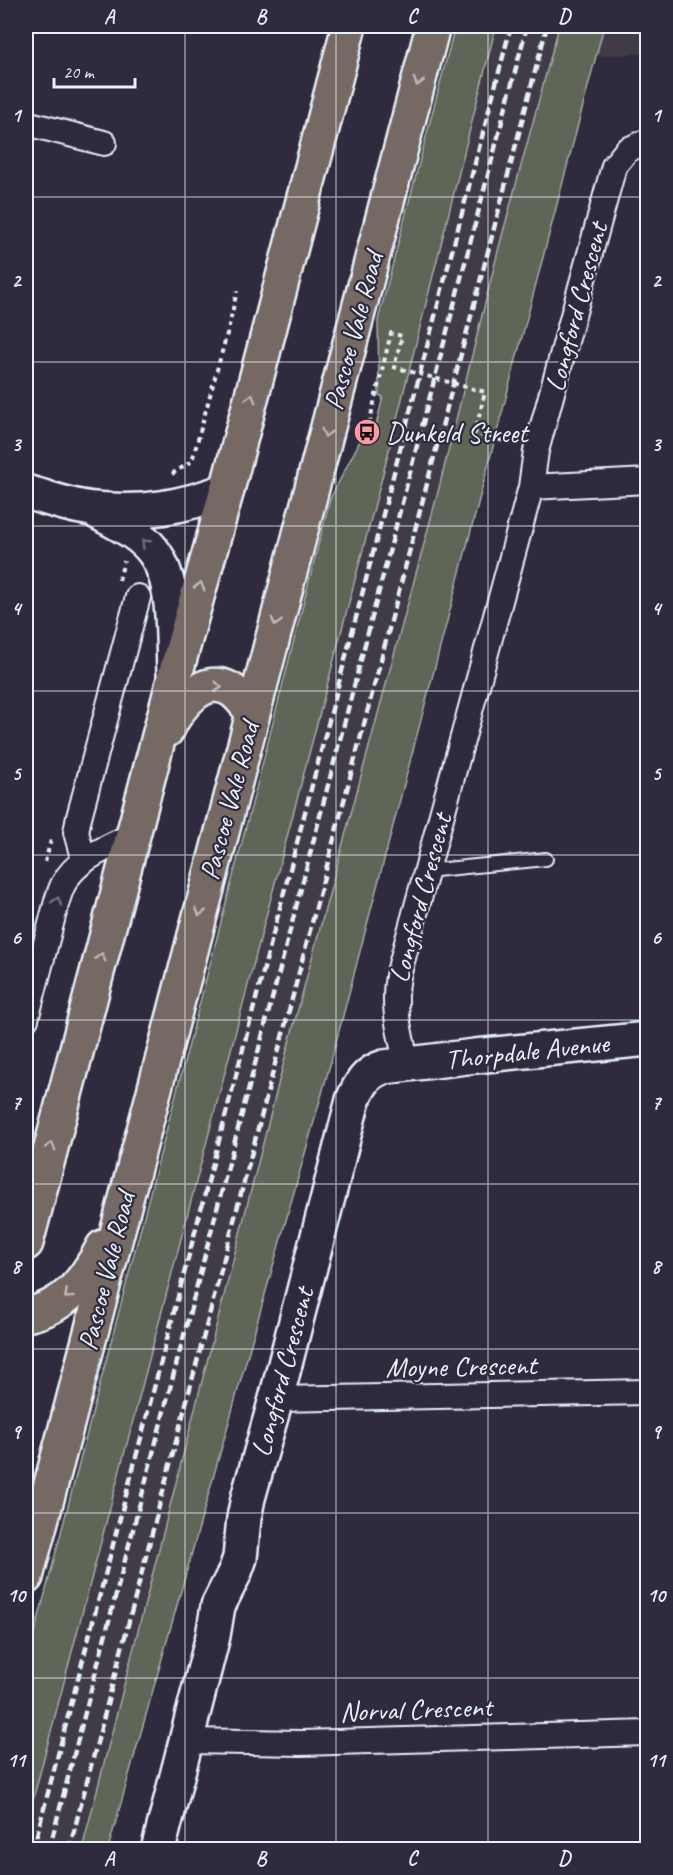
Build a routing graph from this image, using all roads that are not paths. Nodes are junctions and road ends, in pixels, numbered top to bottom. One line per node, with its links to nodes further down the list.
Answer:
1 (349, 26): 8 (main road, one-way to 1)
2 (433, 26): 13 (main road, Pascoe Vale Road, one-way to 13)
3 (26, 123): 5 (street)
4 (648, 141): 7 (street, Longford Crescent)
5 (104, 143)
6 (648, 481): 7 (street)
7 (531, 487): 18 (street, Longford Crescent)
8 (227, 490): 10 (street); 12 (main road, one-way to 8)
9 (26, 492): 10 (street)
10 (92, 509): 12 (street, one-way to 10)
11 (138, 597): 17 (street)
12 (174, 679): 14 (main road)
13 (253, 712): 14 (main road, one-way to 13); 22 (main road, Pascoe Vale Road, one-way to 22)
14 (154, 755): 15 (main road)
15 (133, 835): 17 (street); 23 (main road, one-way to 15)
16 (546, 859): 18 (lane)
17 (84, 861): 19 (street, one-way to 17)
18 (426, 871): 21 (street, Longford Crescent)
19 (26, 1019)
20 (648, 1039): 21 (street, Thorpdale Avenue)
21 (407, 1064): 26 (street, Longford Crescent)
22 (122, 1211): 24 (main road, one-way to 24); 27 (main road, Pascoe Vale Road)
23 (26, 1243)
24 (26, 1315)
25 (648, 1392): 26 (street, Moyne Crescent)
26 (276, 1399): 29 (street, Longford Crescent)
27 (26, 1577)
28 (648, 1732): 29 (street, Norval Crescent)
29 (186, 1741): 30 (street, Longford Crescent)
30 (158, 1850)

